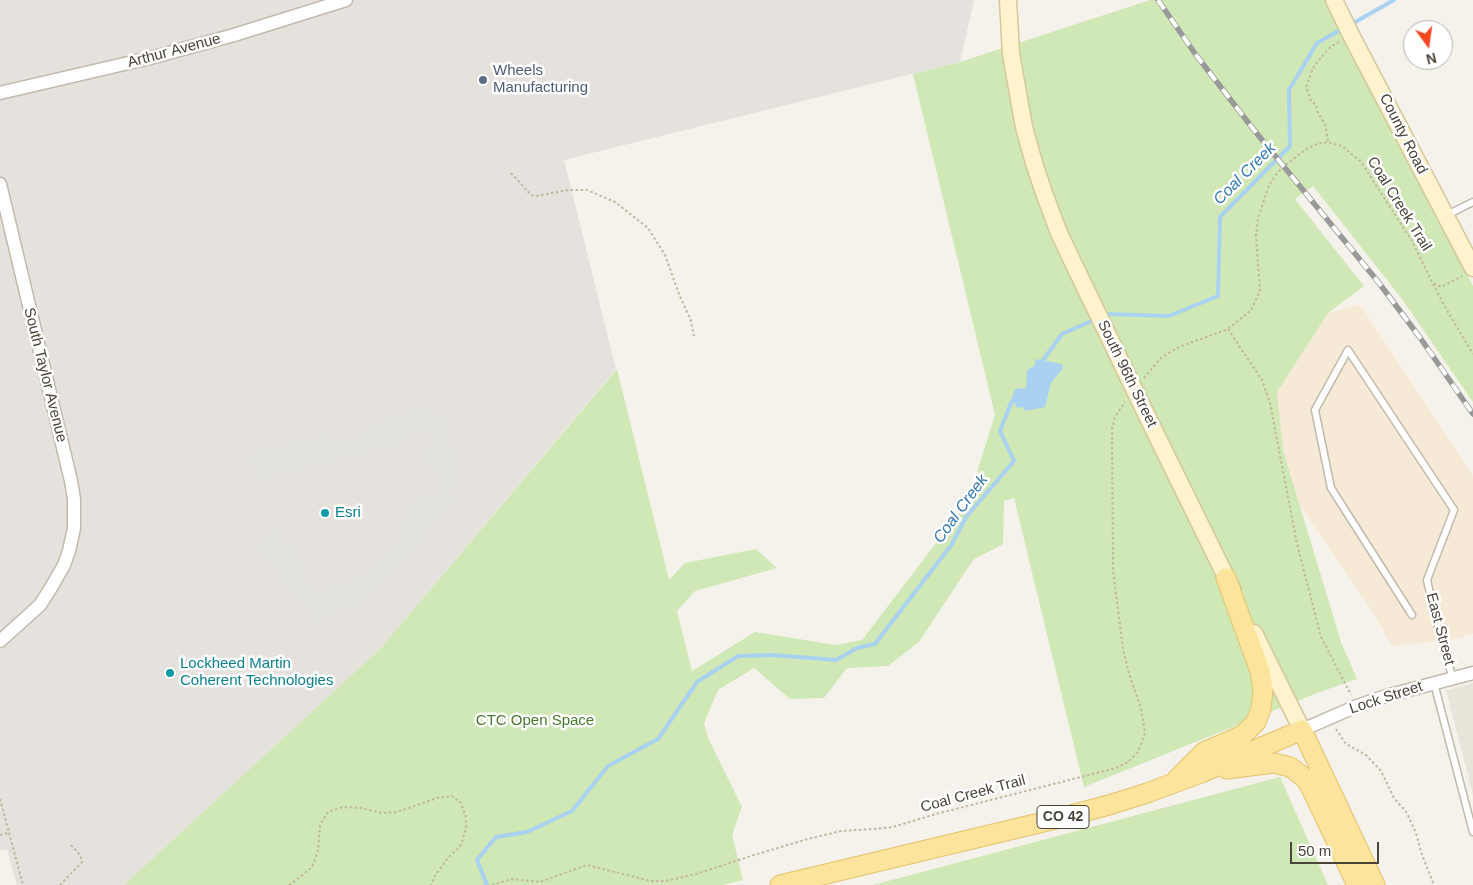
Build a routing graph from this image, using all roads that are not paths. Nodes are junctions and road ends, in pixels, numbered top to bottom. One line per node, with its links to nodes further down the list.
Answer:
1 (346, 0): 4 (street, Arthur Avenue)
2 (1008, 0): 9 (main road, South 96th Street, bridge)
3 (1336, 4): 7 (main road, County Road)
4 (0, 93)
5 (0, 184): 11 (street, South Taylor Avenue)
6 (1473, 202): 7 (lane)
7 (1446, 216): 8 (main road, County Road)
8 (1469, 271)
9 (1226, 578): 15 (main road, South 96th Street); 17 (main road)
10 (1412, 615): 13 (lane, East Street)
11 (0, 641)
12 (1473, 673): 13 (street, Lock Street)
13 (1453, 679): 14 (street, Lock Street)
14 (1434, 683): 15 (street, Lock Street); 18 (lane, East Street)
15 (1302, 730): 16 (main road, CO 42); 21 (main road)
16 (1201, 773): 17 (main road, CO 42); 20 (main road)
17 (1172, 784): 19 (main road, CO 42)
18 (1473, 832)
19 (780, 885)
20 (1357, 885)
21 (1375, 885)

